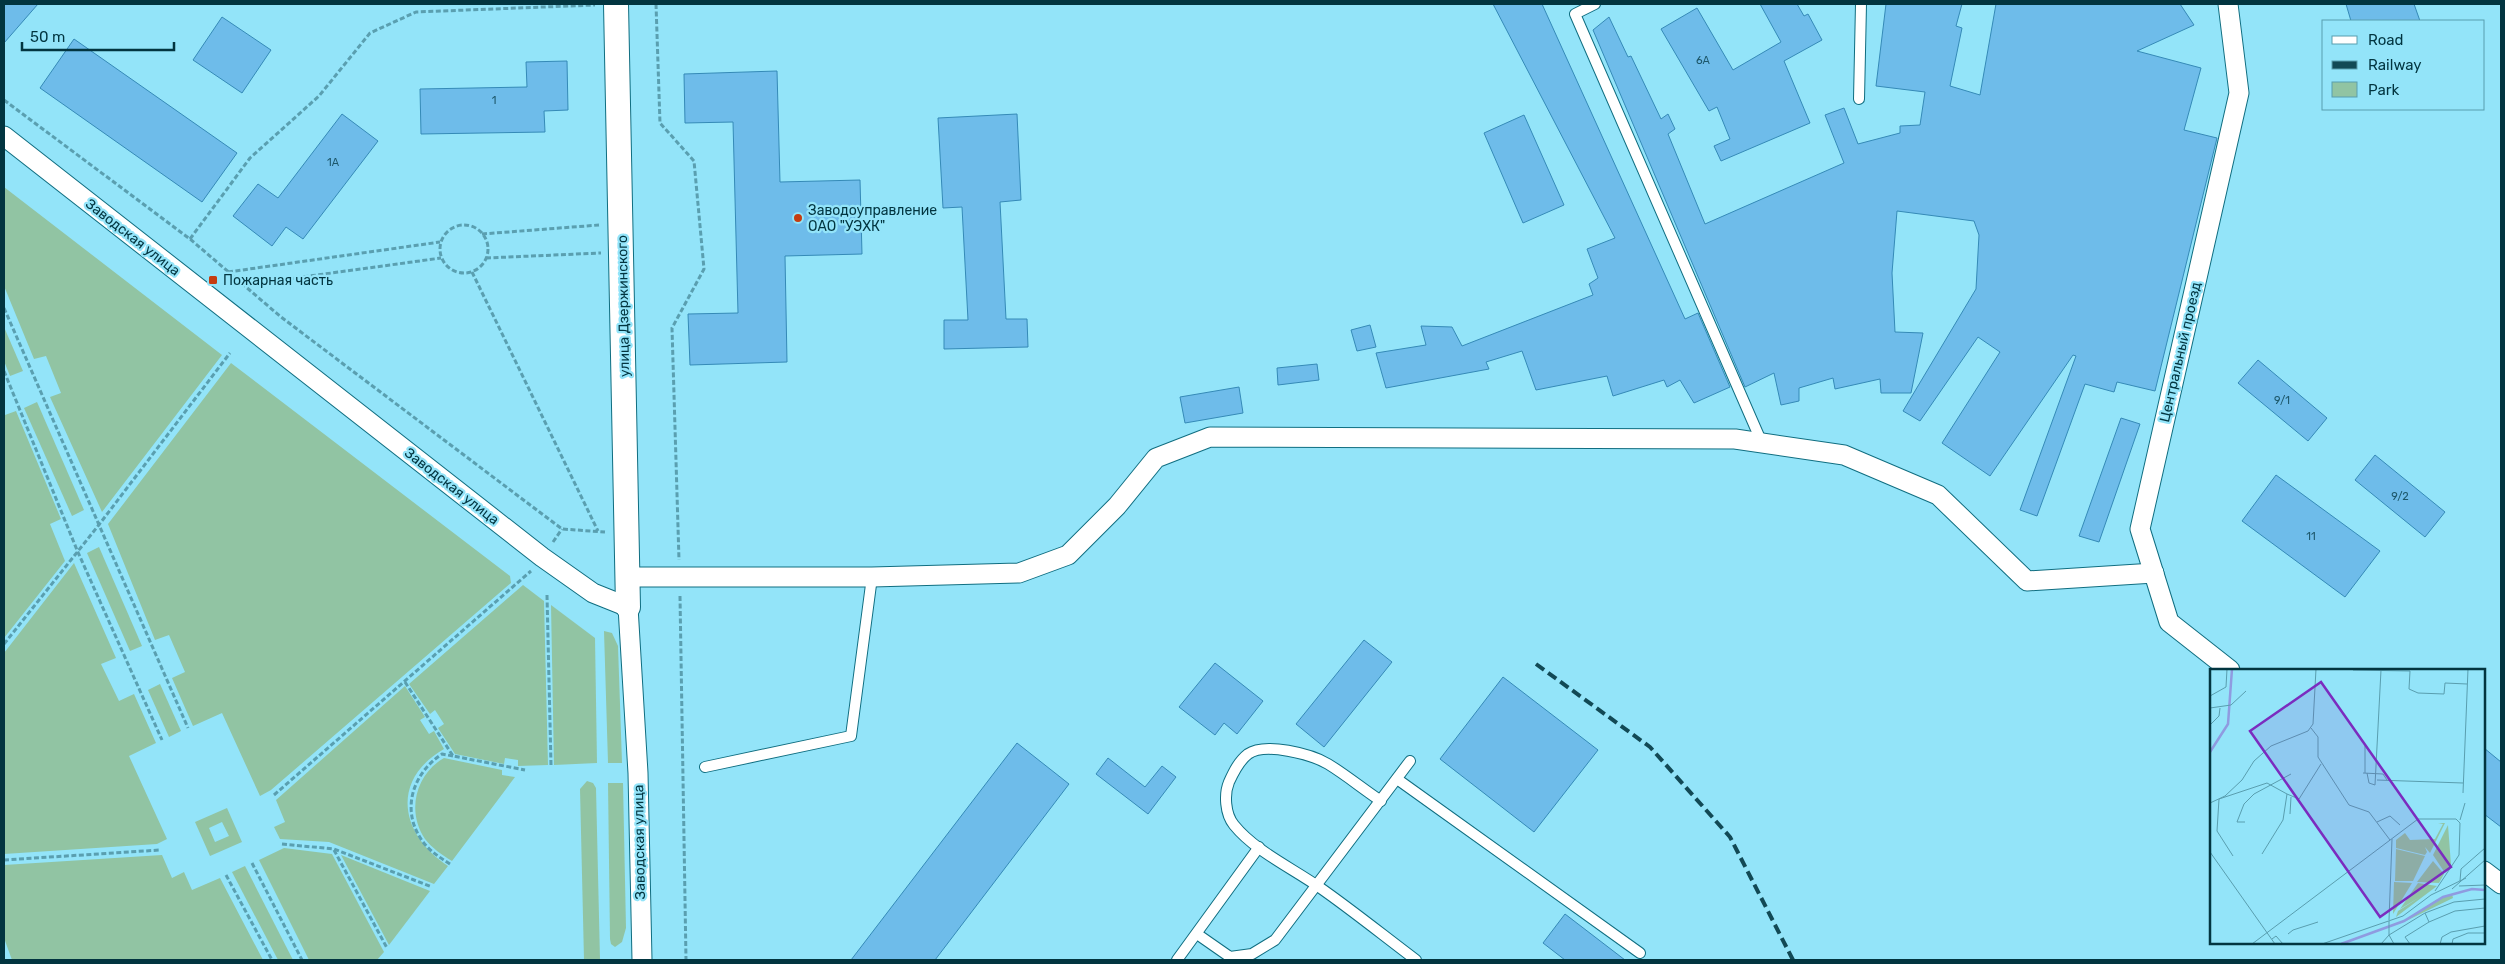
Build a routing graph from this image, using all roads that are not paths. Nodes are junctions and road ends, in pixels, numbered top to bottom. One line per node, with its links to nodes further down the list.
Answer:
1 (609, 4): 9 (street, улица Дзержинского)
2 (1595, 4): 7 (lane)
3 (1861, 4): 5 (lane)
4 (2228, 4): 8 (street, Центральный проезд)
5 (1859, 99)
6 (4, 136): 11 (street, Заводская улица)
7 (1762, 443): 8 (street); 10 (street)
8 (2154, 573): 12 (street, Центральный проезд)
9 (629, 577): 10 (street); 11 (street, улица Дзержинского)
10 (872, 577): 14 (lane)
11 (628, 607): 23 (street, Заводская улица)
12 (2229, 669)
13 (1410, 761): 15 (lane)
14 (705, 767)
15 (1397, 779): 16 (lane); 22 (lane)
16 (1381, 801): 17 (lane); 20 (lane)
17 (1259, 847): 20 (lane); 21 (lane)
18 (2485, 872): 19 (street)
19 (2501, 884)
20 (1316, 885): 21 (lane); 25 (lane)
21 (1197, 934): 24 (lane)
22 (1640, 952)
23 (642, 960)
24 (1177, 960)
25 (1416, 960)

